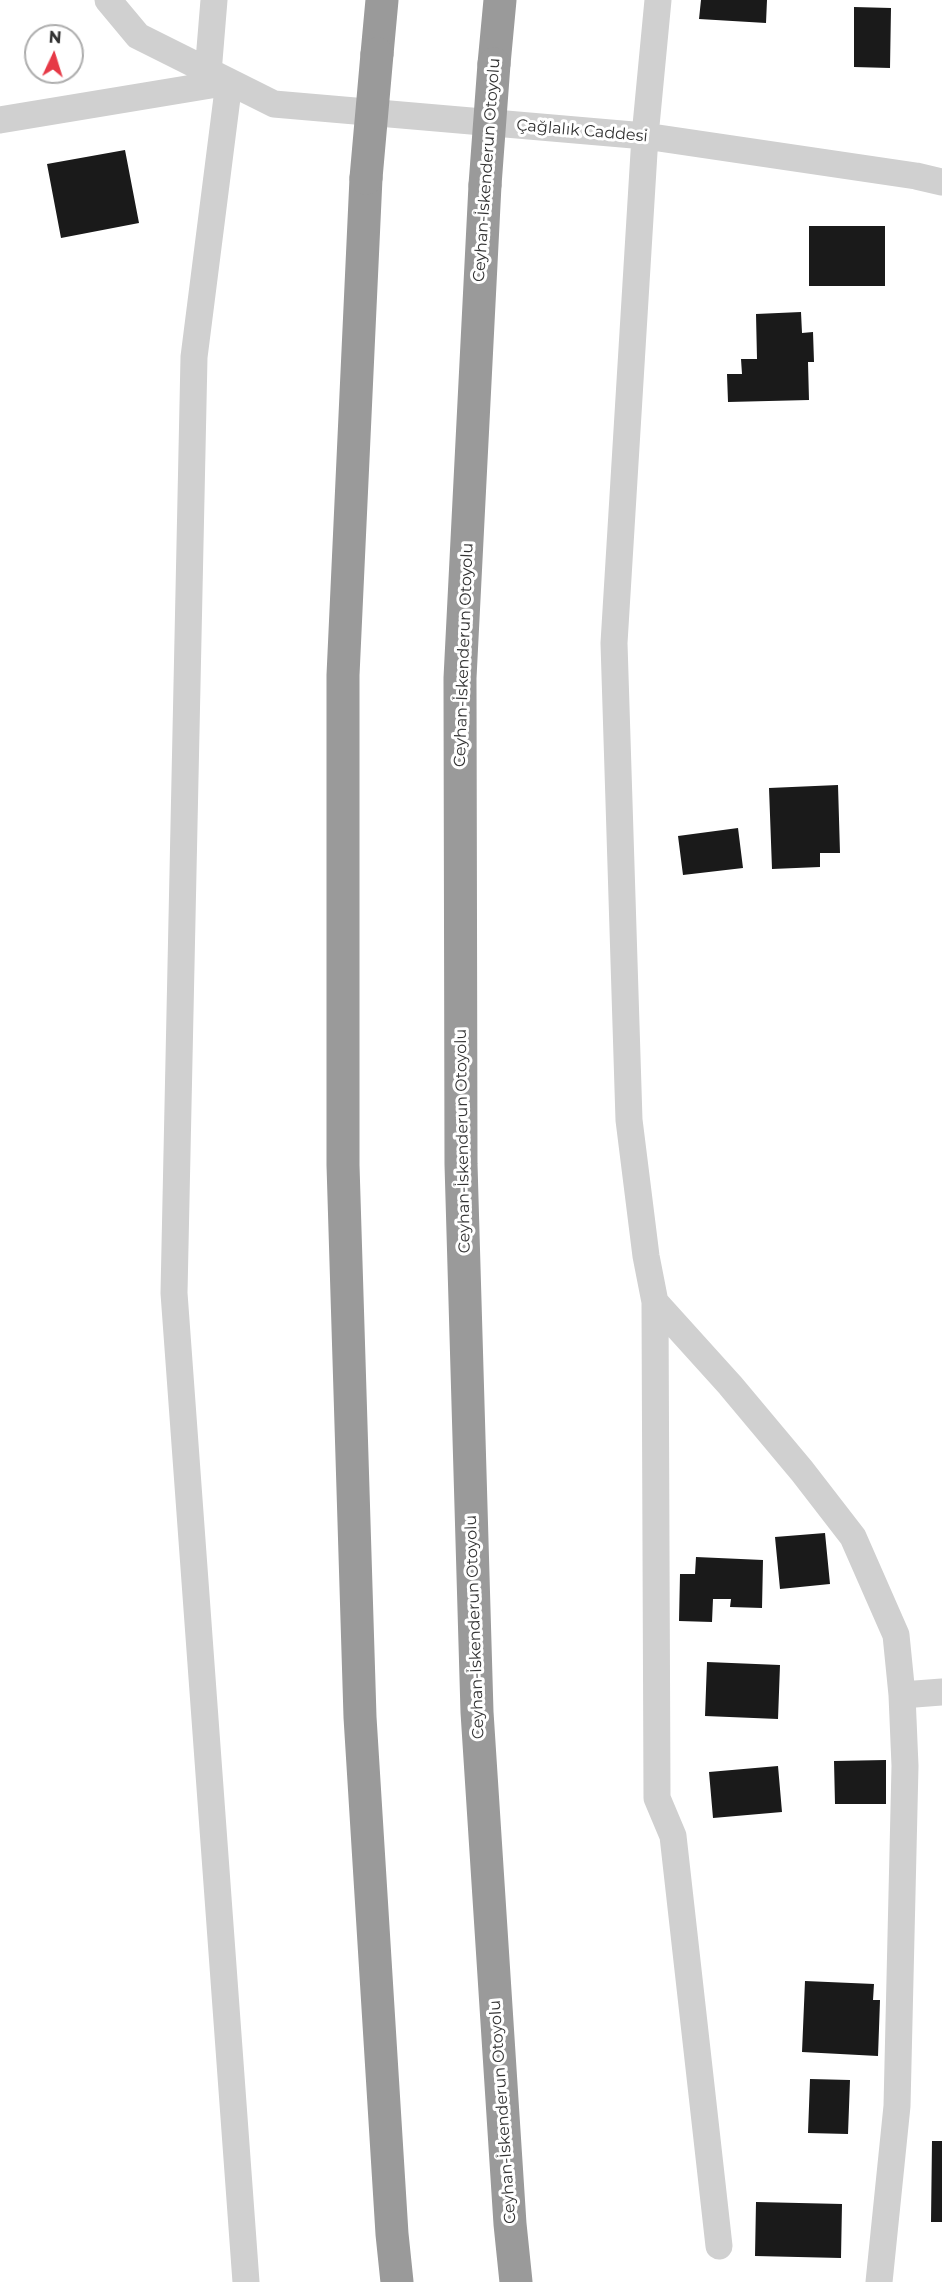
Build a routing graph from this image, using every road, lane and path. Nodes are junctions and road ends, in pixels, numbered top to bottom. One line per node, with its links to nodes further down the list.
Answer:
1 (108, 0): 6 (street, Çağlalık Caddesi)
2 (214, 0): 6 (street)
3 (382, 0): 15 (highway, bridge)
4 (500, 0): 16 (highway, Ceyhan-İskenderun Otoyolu, bridge)
5 (658, 0): 8 (street)
6 (219, 77): 7 (street); 8 (street, Çağlalık Caddesi); 14 (street)
7 (0, 120)
8 (645, 136): 9 (street, Çağlalık Caddesi); 10 (street)
9 (942, 182)
10 (655, 1302): 12 (street); 13 (street)
11 (942, 1692): 12 (street)
12 (902, 1695): 17 (street)
13 (719, 2246)
14 (246, 2282)
15 (397, 2282)
16 (516, 2282)
17 (879, 2282)

